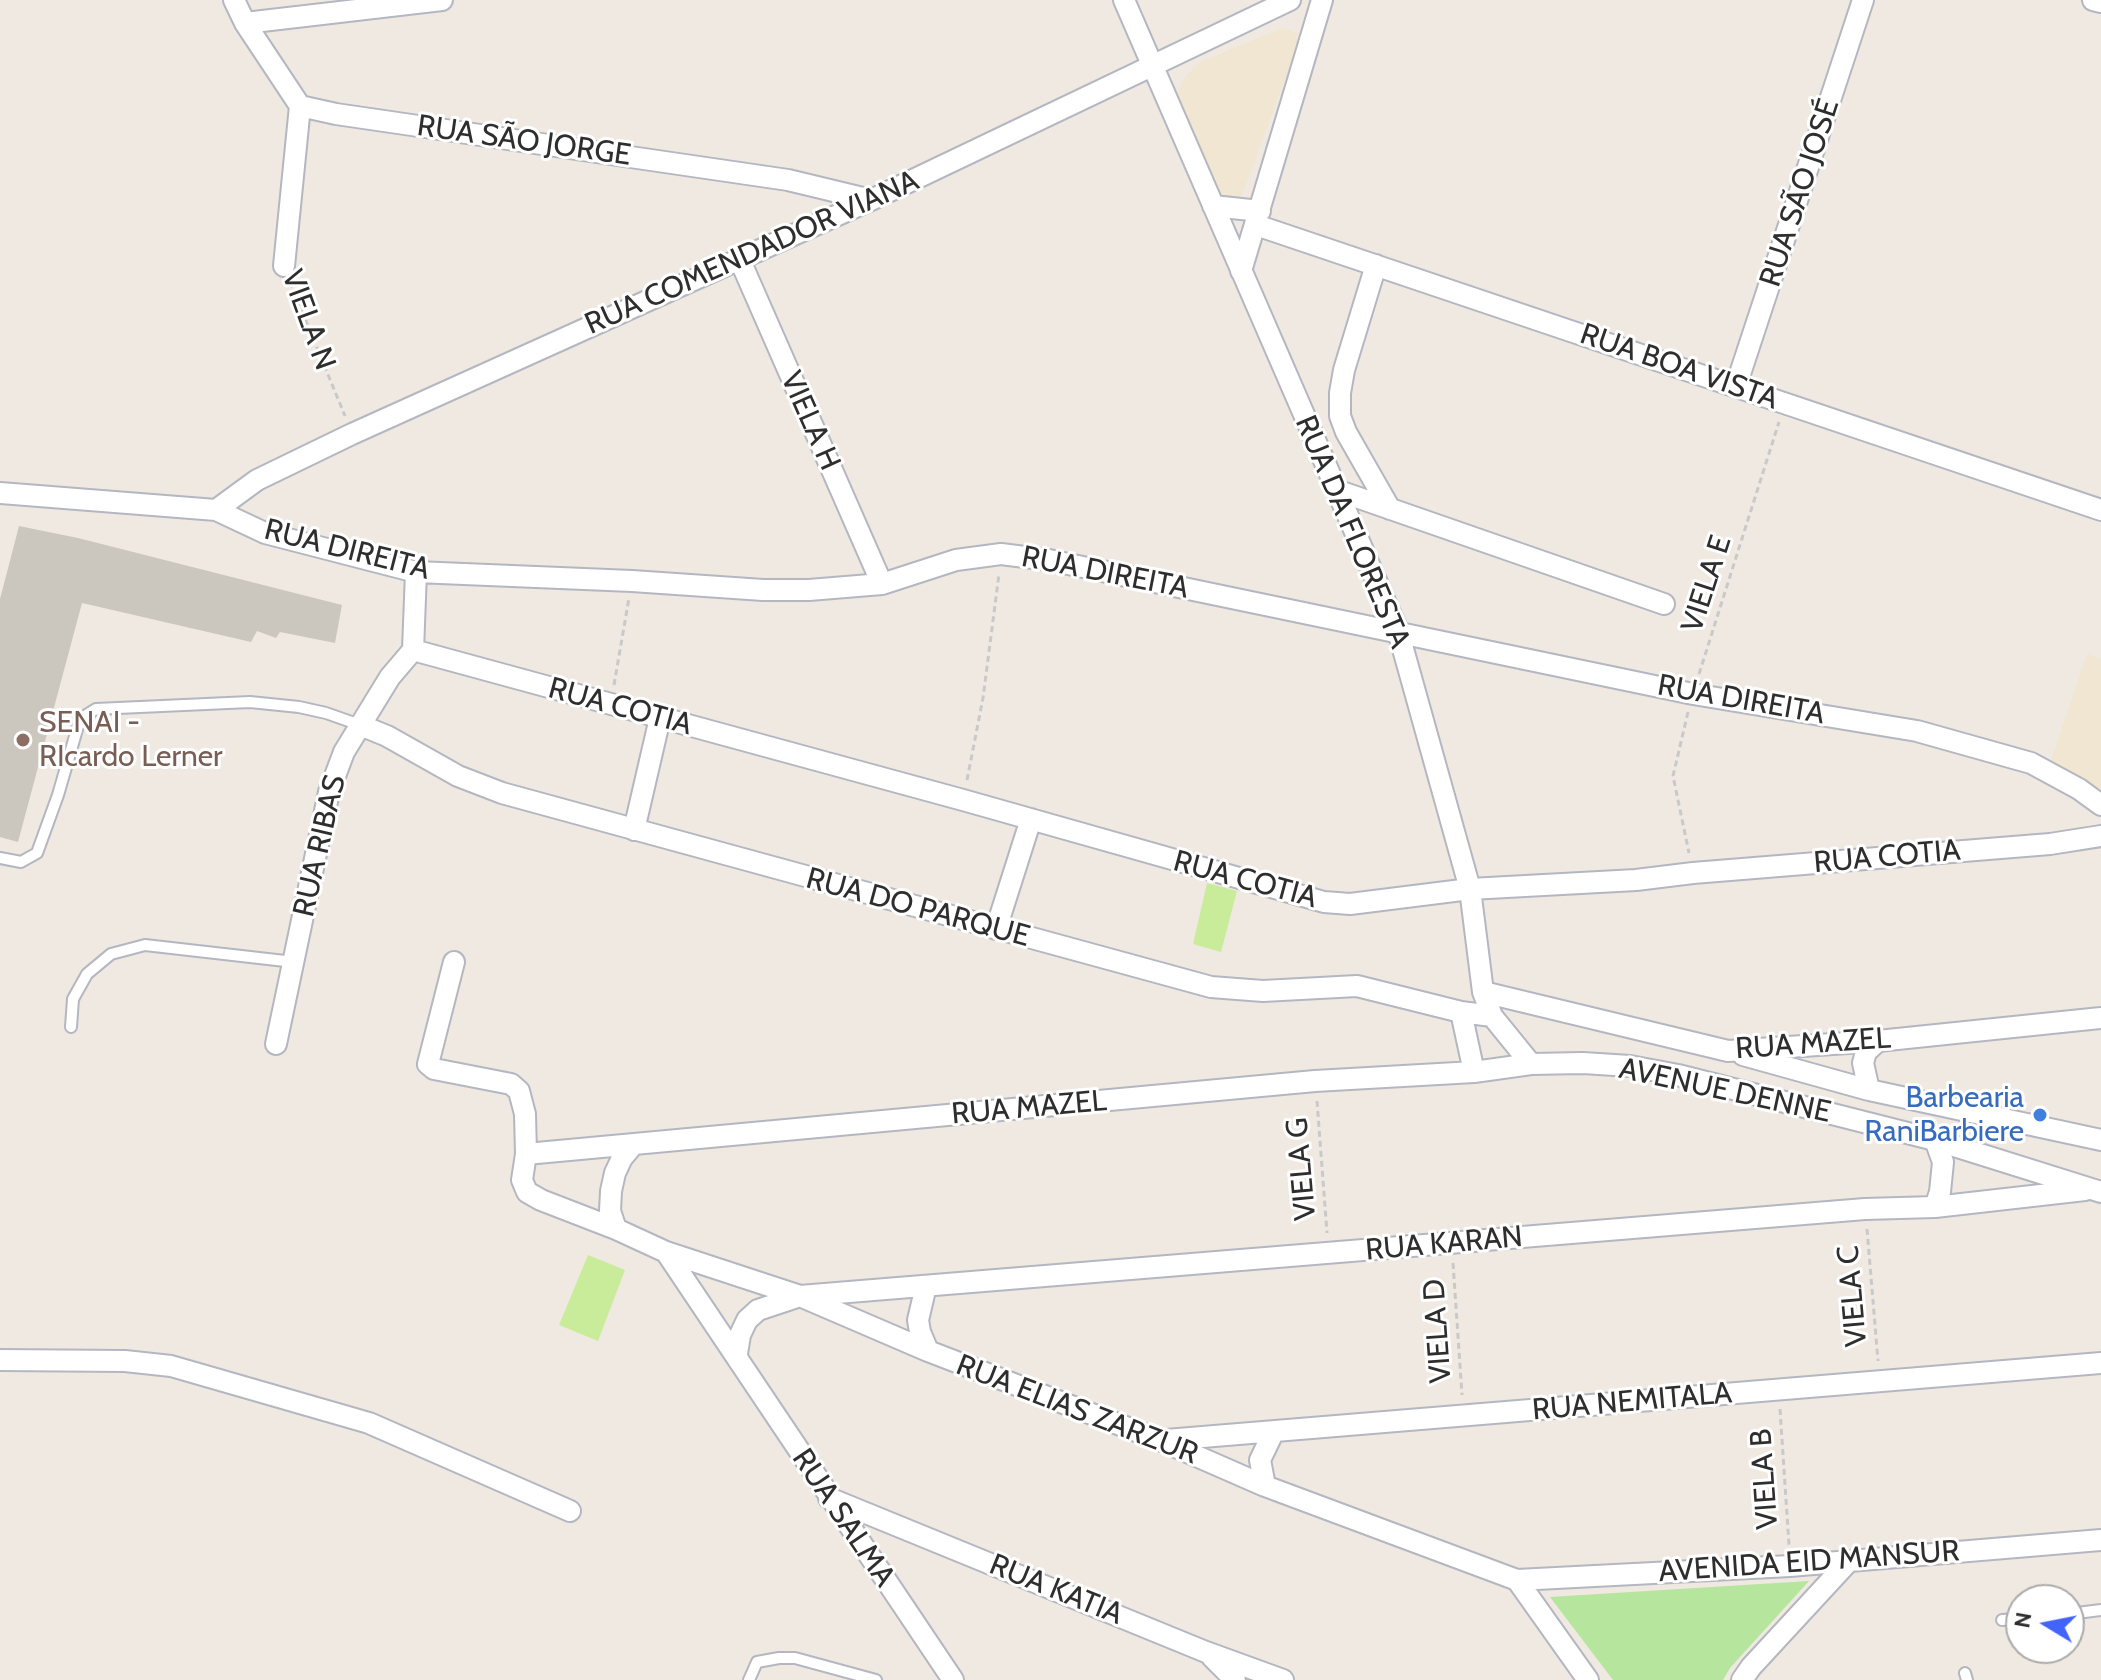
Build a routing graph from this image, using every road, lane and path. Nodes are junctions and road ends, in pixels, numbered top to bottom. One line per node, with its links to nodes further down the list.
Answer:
1 (234, 0): 9 (street)
2 (442, 0): 9 (street)
3 (1124, 0): 10 (street, RUA DA FLORESTA)
4 (1290, 0): 10 (street, RUA COMENDADOR VIANA)
5 (1322, 0): 14 (street)
6 (1863, 0): 19 (street, RUA SÃO JOSÉ)
7 (2093, 0): 8 (street)
8 (2101, 2)
9 (245, 23): 11 (street)
10 (1155, 66): 12 (street, RUA COMENDADOR VIANA); 13 (street, RUA DA FLORESTA)
11 (300, 106): 12 (street, RUA SÃO JORGE); 17 (street, VIELA N)
12 (871, 200): 15 (street, RUA COMENDADOR VIANA)
13 (1213, 206): 14 (street, RUA BOA VISTA); 18 (street, RUA DA FLORESTA)
14 (1258, 218): 16 (street, RUA BOA VISTA); 18 (street)
15 (739, 258): 21 (street, RUA COMENDADOR VIANA); 30 (street, VIELA H)
16 (1376, 265): 19 (street, RUA BOA VISTA); 24 (street)
17 (284, 266): 21 (path, VIELA N)
18 (1241, 271): 22 (street, RUA DA FLORESTA)
19 (1736, 386): 20 (street, RUA BOA VISTA)
20 (1785, 403): 26 (street, RUA BOA VISTA); 34 (path, VIELA E)
21 (352, 434): 25 (street, RUA COMENDADOR VIANA)
22 (1339, 491): 24 (street); 32 (street, RUA DA FLORESTA)
23 (0, 493): 25 (street, RUA DIREITA)
24 (1390, 509): 31 (street)
25 (216, 510): 28 (street, RUA DIREITA)
26 (2101, 510)
27 (1001, 554): 30 (street, RUA DIREITA); 32 (street, RUA DIREITA); 38 (path)
28 (416, 572): 29 (street, RUA DIREITA); 33 (street)
29 (632, 581): 30 (street, RUA DIREITA); 35 (path)
30 (882, 584)
31 (1664, 604)
32 (1398, 631): 34 (street, RUA DIREITA); 45 (street, RUA DA FLORESTA)
33 (413, 650): 35 (street, RUA COTIA); 37 (street, RUA RIBAS)
34 (1693, 694): 39 (street, RUA DIREITA); 44 (path, VIELA E)
35 (610, 705): 36 (street, RUA COTIA)
36 (660, 718): 38 (street, RUA COTIA); 41 (street)
37 (360, 725): 41 (street, RUA DO PARQUE); 43 (lane); 47 (street, RUA RIBAS)
38 (963, 800): 40 (street, RUA COTIA)
39 (2101, 805)
40 (1031, 819): 45 (street, RUA COTIA); 46 (street)
41 (634, 830): 46 (street, RUA DO PARQUE)
42 (2101, 836): 44 (street, RUA COTIA)
43 (0, 858)
44 (1693, 873): 45 (street, RUA COTIA)
45 (1470, 889): 49 (street, RUA DA FLORESTA)
46 (996, 929): 50 (street, RUA DO PARQUE)
47 (294, 962): 53 (lane); 55 (street, RUA RIBAS)
48 (454, 962): 64 (street)
49 (1483, 992): 51 (street, RUA DA FLORESTA); 56 (street, RUA MAZEL)
50 (1461, 1012): 51 (street, RUA DO PARQUE); 58 (street)
51 (1492, 1016): 57 (street, RUA DA FLORESTA)
52 (2101, 1018): 54 (street, RUA MAZEL)
53 (71, 1027)
54 (1878, 1041): 56 (street, RUA MAZEL); 60 (street)
55 (276, 1044)
56 (1728, 1051): 60 (street)
57 (1531, 1064): 58 (street, RUA MAZEL); 61 (street, AVENUE DENNE)
58 (1474, 1072): 59 (street, RUA MAZEL)
59 (1315, 1081): 63 (street, RUA MAZEL); 71 (path, VIELA G)
60 (1869, 1090): 62 (street)
61 (1935, 1140): 65 (street, AVENUE DENNE); 66 (street)
62 (2101, 1140)
63 (633, 1145): 64 (street, RUA MAZEL); 68 (street)
64 (526, 1154): 68 (street, RUA ELIAS ZARZUR)
65 (2095, 1191): 66 (street, RUA KARAN)
66 (1935, 1207): 67 (street, RUA KARAN)
67 (1865, 1209): 69 (street, RUA KARAN); 78 (path, VIELA C)
68 (616, 1229): 70 (street, RUA ELIAS ZARZUR)
69 (1452, 1243): 71 (street, RUA KARAN); 80 (path, VIELA D)
70 (666, 1252): 73 (street, RUA ELIAS ZARZUR); 75 (street, RUA SALMA)
71 (1329, 1253): 72 (street, RUA KARAN)
72 (926, 1286): 73 (street, RUA KARAN); 74 (street)
73 (800, 1296): 74 (street, RUA ELIAS ZARZUR); 75 (street)
74 (928, 1351): 82 (street, RUA ELIAS ZARZUR)
75 (737, 1354): 84 (street, RUA SALMA)
76 (0, 1360): 85 (street)
77 (2101, 1363): 78 (street, RUA NEMITALA)
78 (1880, 1380): 79 (street, RUA NEMITALA)
79 (1779, 1389): 80 (street, RUA NEMITALA); 88 (path, VIELA B)
80 (1464, 1417): 81 (street, RUA NEMITALA)
81 (1273, 1433): 82 (street, RUA NEMITALA); 83 (street)
82 (1162, 1441): 83 (street, RUA ELIAS ZARZUR)
83 (1265, 1486): 89 (street, RUA ELIAS ZARZUR)
84 (829, 1498): 92 (street, RUA KATIA); 96 (street, RUA SALMA)
85 (570, 1511)
86 (2101, 1540): 87 (street, AVENIDA EID MANSUR)
87 (1848, 1562): 88 (street, AVENIDA EID MANSUR); 99 (street)
88 (1790, 1566): 89 (street, AVENIDA EID MANSUR)
89 (1517, 1580): 93 (street)
90 (2002, 1620): 91 (lane)
91 (2005, 1620)
92 (1206, 1652): 97 (street); 98 (street, RUA KATIA)
93 (1585, 1677)
94 (749, 1680): 95 (lane)
95 (876, 1680)
96 (953, 1680)
97 (1235, 1680)
98 (1283, 1680)
99 (1742, 1680)

